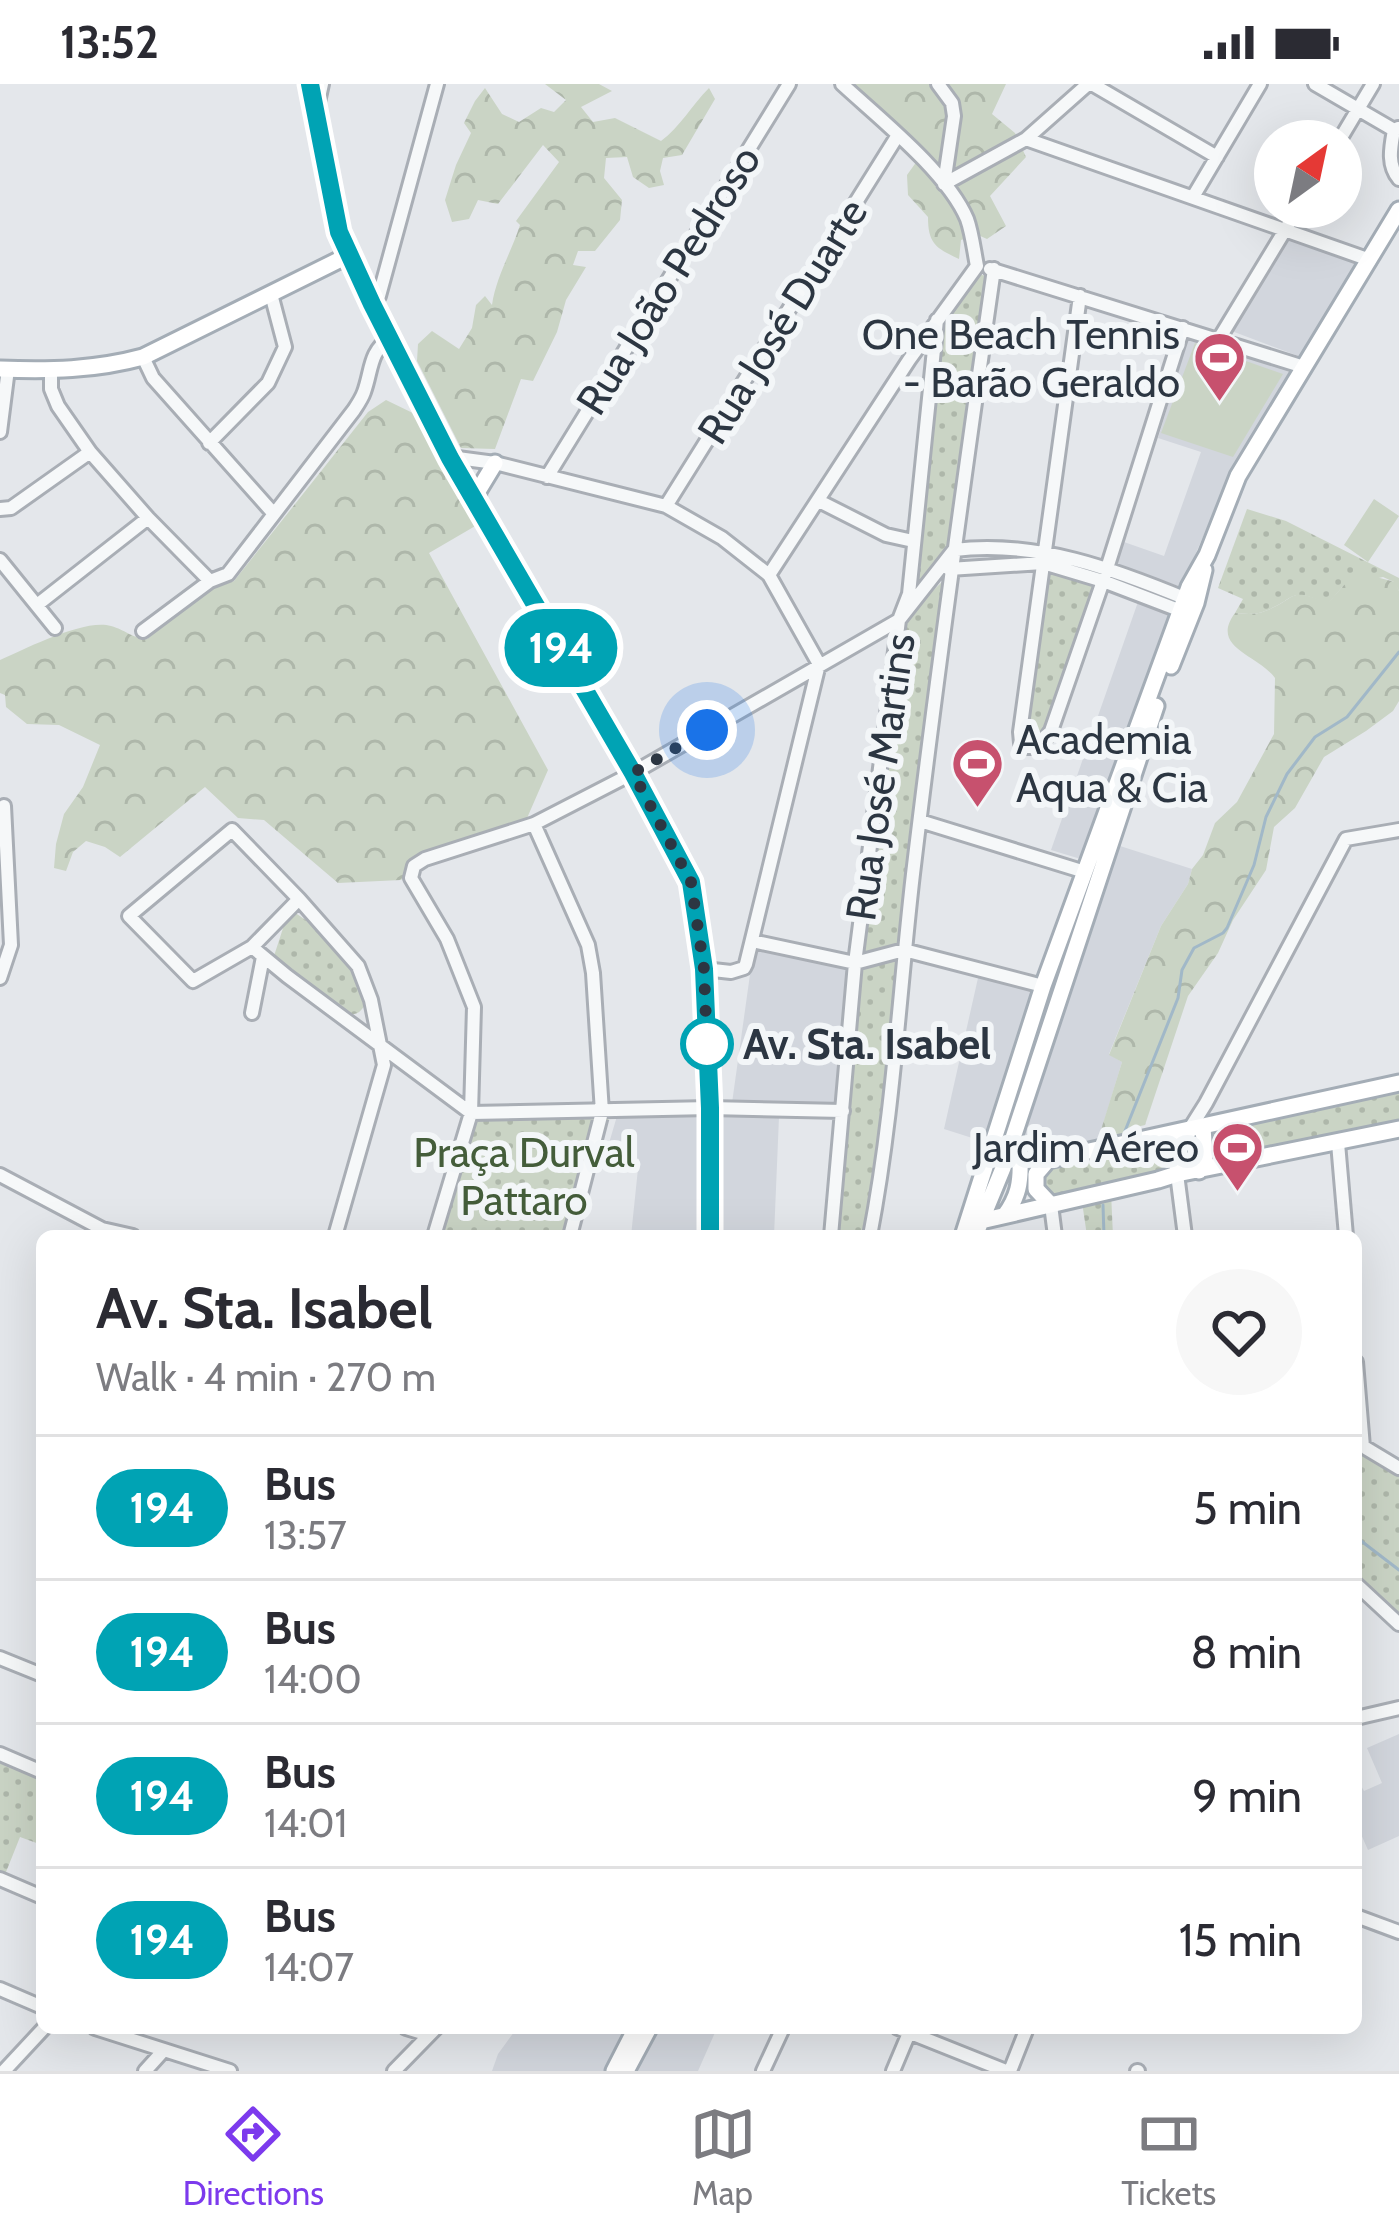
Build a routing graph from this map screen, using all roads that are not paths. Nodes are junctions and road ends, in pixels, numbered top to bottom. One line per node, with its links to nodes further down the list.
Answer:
1 (310, 84): 12 (main road)
2 (322, 84): 12 (street)
3 (437, 84): 29 (street)
4 (789, 84): 45 (street, Rua João Pedroso)
5 (842, 84): 15 (street)
6 (938, 84): 19 (street)
7 (1090, 84): 16 (street); 17 (street)
8 (1259, 84): 17 (street)
9 (1315, 84): 11 (street)
10 (1373, 84): 11 (street)
11 (1358, 109): 13 (street); 14 (street)
12 (316, 112): 23 (main road)
13 (1351, 120)
14 (1396, 129): 18 (street)
15 (898, 135): 19 (street); 48 (street, Rua José Duarte)
16 (1026, 139): 19 (street); 20 (street)
17 (1217, 157): 20 (street)
18 (1399, 179)
19 (944, 184): 25 (street)
20 (1193, 197): 22 (street)
21 (1399, 210): 24 (main road)
22 (1286, 229): 24 (street); 33 (street)
23 (349, 255): 27 (main road); 29 (main road)
24 (1370, 260): 36 (main road)
25 (977, 266): 26 (street); 30 (street)
26 (994, 269): 28 (street); 53 (street)
27 (271, 294): 34 (main road); 41 (street)
28 (1080, 296): 31 (street); 54 (street)
29 (372, 304): 32 (main road)
30 (937, 320): 35 (street); 39 (street, Rua José Martins)
31 (1183, 328): 33 (street); 58 (street)
32 (390, 338): 43 (main road); 50 (street)
33 (1219, 339): 36 (street)
34 (143, 357): 38 (main road); 41 (street)
35 (905, 365): 39 (street); 46 (street)
36 (1304, 367): 61 (main road)
37 (4, 369): 38 (main road); 40 (street)
38 (51, 371): 42 (street)
39 (932, 374): 52 (street, Rua José Martins)
40 (0, 432)
41 (209, 443): 50 (street)
42 (90, 452): 49 (street); 51 (street)
43 (450, 458): 44 (street); 47 (main road)
44 (494, 463): 45 (street); 47 (main road)
45 (547, 477): 48 (street)
46 (819, 501): 52 (street); 57 (street)
47 (477, 503): 66 (main road)
48 (666, 506): 57 (street)
49 (0, 509)
50 (274, 514): 59 (street)
51 (148, 518): 59 (street); 60 (street)
52 (913, 541): 62 (street, Rua José Martins)
53 (954, 550): 54 (street); 56 (street)
54 (1044, 557): 56 (street); 58 (street); 58 (street)
55 (0, 560): 60 (street)
56 (946, 570): 62 (street); 68 (street)
57 (769, 575): 65 (street)
58 (1105, 575): 61 (street)
59 (210, 581): 64 (street)
60 (37, 605): 63 (street)
61 (1188, 606): 71 (main road); 92 (main road)
62 (899, 620): 65 (street); 76 (street, Rua José Martins)
63 (55, 628)
64 (143, 631)
65 (819, 664): 66 (street); 73 (street)
66 (633, 773): 69 (street); 77 (main road)
67 (4, 806): 78 (street)
68 (920, 821): 71 (street); 74 (street)
69 (534, 824): 86 (street); 87 (street)
70 (1398, 829): 83 (street)
71 (1085, 872): 79 (main road)
72 (299, 899): 75 (street); 75 (street); 81 (street)
73 (752, 941): 76 (street); 77 (street)
74 (904, 950): 76 (street); 79 (street); 106 (street)
75 (257, 952): 80 (street); 81 (street)
76 (855, 963): 85 (street, Rua José Martins)
77 (704, 969): 84 (main road)
78 (0, 978)
79 (1043, 986): 92 (main road)
80 (252, 1013)
81 (378, 1042): 87 (street); 101 (street)
82 (1399, 1083): 88 (main road)
83 (1206, 1106): 88 (main road); 89 (street)
84 (710, 1108): 85 (street); 86 (street); 104 (main road)
85 (843, 1111): 105 (street, Rua José Martins)
86 (602, 1112): 87 (street); 103 (street)
87 (471, 1113): 102 (street)
88 (1222, 1123): 89 (main road)
89 (1196, 1128): 93 (main road); 94 (main road); 97 (main road)
90 (1399, 1129): 91 (main road)
91 (1338, 1143): 94 (main road); 110 (street)
92 (1007, 1155): 93 (main road); 96 (main road); 99 (main road)
93 (1048, 1160): 98 (main road)
94 (1199, 1171): 97 (main road)
95 (0, 1175): 100 (street)
96 (980, 1181): 99 (main road); 107 (main road)
97 (1178, 1182): 98 (main road); 109 (street)
98 (1051, 1205): 99 (main road); 108 (street)
99 (989, 1218)
100 (110, 1230)
101 (337, 1230)
102 (436, 1230)
103 (572, 1230)
104 (710, 1230)
105 (832, 1230)
106 (870, 1230)
107 (965, 1230)
108 (1054, 1230)
109 (1184, 1230)
110 (1345, 1230)
111 (1362, 1446): 112 (street)
112 (1399, 1468)
113 (1362, 1590): 114 (street)
114 (1399, 1624)
115 (0, 1658): 116 (street)
116 (36, 1673)
117 (1399, 1708): 118 (street)
118 (1362, 1717)
119 (0, 1754): 120 (street)
120 (36, 1769)
121 (0, 1879): 122 (street)
122 (36, 1894)
123 (1362, 1918): 124 (street)
124 (1399, 1932)
125 (0, 1989): 126 (street)
126 (36, 2004)
127 (38, 2034): 137 (street)
128 (114, 2034): 136 (street)
129 (430, 2034): 140 (street)
130 (633, 2034): 141 (main road)
131 (646, 2034): 142 (main road)
132 (780, 2034): 143 (street)
133 (902, 2034): 144 (street)
134 (1024, 2034): 145 (street)
135 (938, 2035): 145 (street)
136 (164, 2050): 138 (street); 139 (street)
137 (4, 2071)
138 (145, 2071)
139 (230, 2071)
140 (394, 2071)
141 (614, 2071)
142 (626, 2071)
143 (764, 2071)
144 (893, 2071)
145 (1008, 2071)

